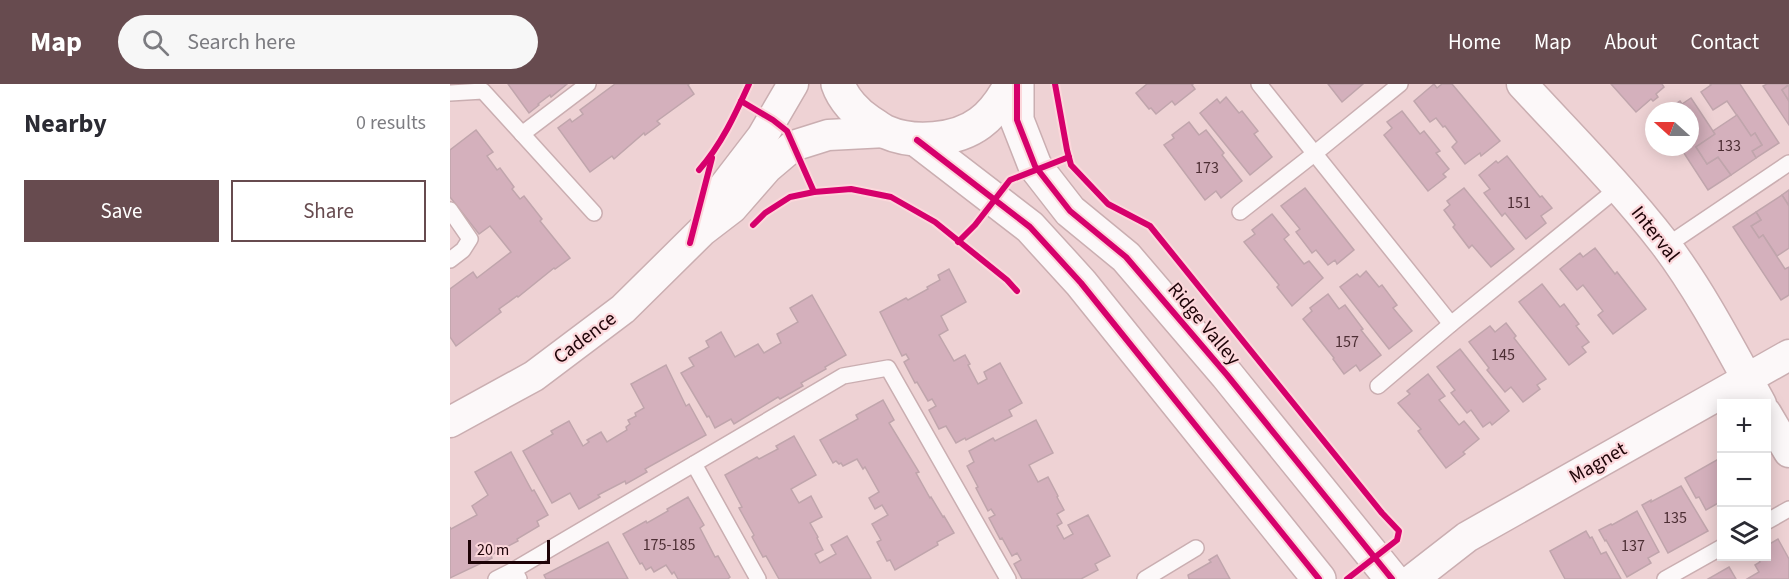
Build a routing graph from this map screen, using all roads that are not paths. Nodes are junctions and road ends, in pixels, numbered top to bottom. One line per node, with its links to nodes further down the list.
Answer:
1 (588, 84): 12 (lane)
2 (794, 84): 20 (street, Cadence)
3 (838, 84): 11 (main road)
4 (1011, 84): 13 (main road)
5 (1017, 84): 41 (main road, Ridge Valley)
6 (1259, 84): 14 (lane)
7 (1400, 84): 14 (lane)
8 (1522, 84): 16 (street, Interval)
9 (480, 87): 10 (lane); 12 (lane)
10 (450, 93)
11 (886, 132): 13 (main road); 20 (street, Cadence)
12 (522, 134): 19 (lane)
13 (918, 140): 40 (main road)
14 (1314, 154): 18 (lane); 23 (lane)
15 (1789, 163): 21 (lane)
16 (1618, 188): 21 (street, Interval); 23 (lane)
17 (450, 210): 22 (lane)
18 (1240, 212)
19 (594, 213)
20 (702, 231): 28 (street, Cadence)
21 (1666, 246): 26 (street, Interval)
22 (450, 260)
23 (1450, 324): 25 (lane)
24 (1789, 355): 26 (street, Magnet)
25 (1378, 386)
26 (1754, 391): 42 (street, Magnet)
27 (1771, 420): 29 (street)
28 (450, 423)
29 (1789, 452)
30 (694, 464): 35 (lane); 37 (lane); 38 (lane)
31 (1789, 509): 32 (lane)
32 (1771, 520)
33 (1196, 548): 39 (lane)
34 (1717, 550): 43 (lane)
35 (517, 574): 36 (lane)
36 (496, 579)
37 (758, 579)
38 (1008, 579)
39 (1145, 579)
40 (1319, 579)
41 (1392, 579)
42 (1413, 579)
43 (1665, 579)

